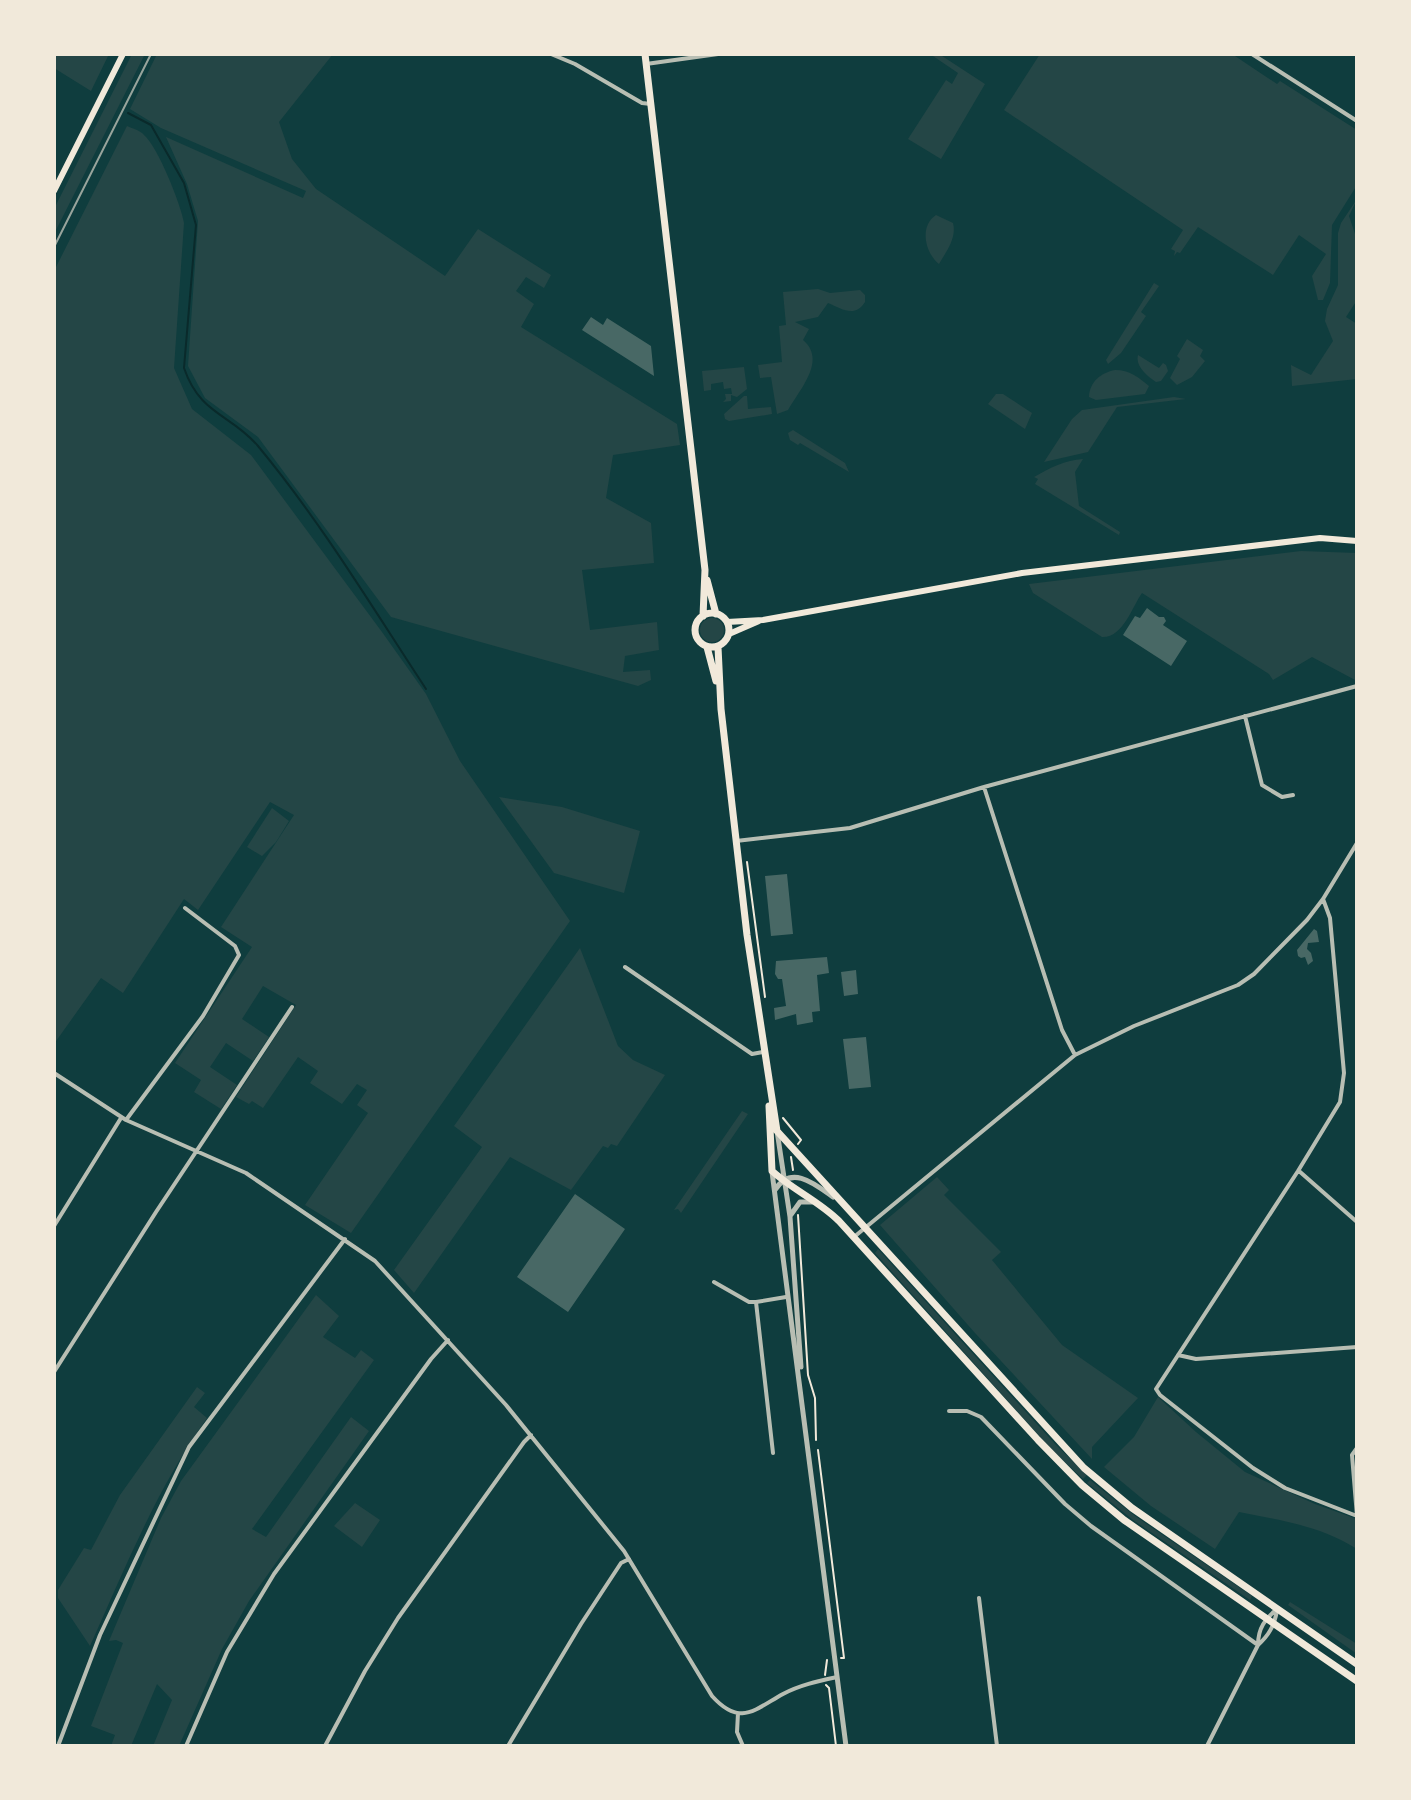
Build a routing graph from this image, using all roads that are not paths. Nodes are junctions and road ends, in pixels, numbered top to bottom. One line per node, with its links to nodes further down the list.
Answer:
1 (123, 54): 9 (main road)
2 (551, 54): 7 (street)
3 (645, 54): 6 (main road)
4 (718, 54): 6 (street)
5 (1252, 54): 8 (street)
6 (646, 64): 7 (main road)
7 (651, 104): 11 (main road)
8 (1357, 121)
9 (54, 191)
10 (1357, 541): 14 (main road)
11 (705, 570): 12 (main road); 13 (main road)
12 (716, 614): 13 (main road); 15 (main road)
13 (703, 616): 17 (main road)
14 (763, 620): 15 (main road); 16 (main road)
15 (727, 622): 16 (main road)
16 (729, 634): 18 (main road)
17 (707, 647): 18 (main road); 20 (main road)
18 (718, 647): 20 (main road)
19 (1357, 686): 21 (street)
20 (719, 691): 24 (main road)
21 (1245, 716): 22 (street); 23 (street)
22 (984, 787): 24 (street); 31 (street)
23 (1293, 795)
24 (736, 841): 30 (main road)
25 (1357, 843): 26 (street)
26 (1323, 899): 31 (street); 38 (street)
27 (185, 908): 34 (street)
28 (625, 967): 30 (street)
29 (292, 1007): 36 (street)
30 (763, 1052): 33 (main road)
31 (1075, 1055): 46 (street)
32 (54, 1073): 34 (street)
33 (770, 1096): 35 (main road); 37 (main road)
34 (123, 1119): 36 (street); 45 (street)
35 (777, 1131): 39 (street); 42 (main road)
36 (197, 1149): 48 (street); 55 (street)
37 (772, 1171): 39 (main road); 40 (street)
38 (1298, 1171): 44 (street); 54 (street)
39 (783, 1181): 40 (street); 41 (main road); 42 (street); 43 (street)
40 (774, 1192): 50 (street)
41 (818, 1203): 43 (street); 47 (main road)
42 (844, 1204): 46 (main road)
43 (790, 1217): 56 (street)
44 (1357, 1222)
45 (54, 1226)
46 (865, 1228): 47 (street); 64 (main road)
47 (854, 1237): 65 (main road)
48 (345, 1239): 52 (street); 72 (street)
49 (714, 1282): 51 (street)
50 (786, 1297): 51 (street); 56 (street)
51 (756, 1302): 60 (street)
52 (448, 1340): 58 (street); 73 (street)
53 (1357, 1347): 54 (street)
54 (1178, 1355): 61 (street)
55 (54, 1372)
56 (801, 1388): 69 (street)
57 (949, 1411): 67 (street)
58 (531, 1435): 62 (street); 74 (street)
59 (1357, 1448): 61 (street)
60 (773, 1453)
61 (1357, 1516)
62 (629, 1559): 71 (street); 75 (street)
63 (979, 1598): 78 (street)
64 (1278, 1608): 65 (street); 66 (street); 68 (main road)
65 (1267, 1618): 66 (main road); 67 (street)
66 (1275, 1623): 67 (street); 70 (main road)
67 (1258, 1645): 79 (street)
68 (1357, 1664)
69 (837, 1677): 71 (street); 77 (street)
70 (1357, 1681)
71 (738, 1713): 76 (street)
72 (58, 1746)
73 (186, 1746)
74 (325, 1746)
75 (508, 1746)
76 (743, 1746)
77 (846, 1746)
78 (997, 1746)
79 (1207, 1746)

